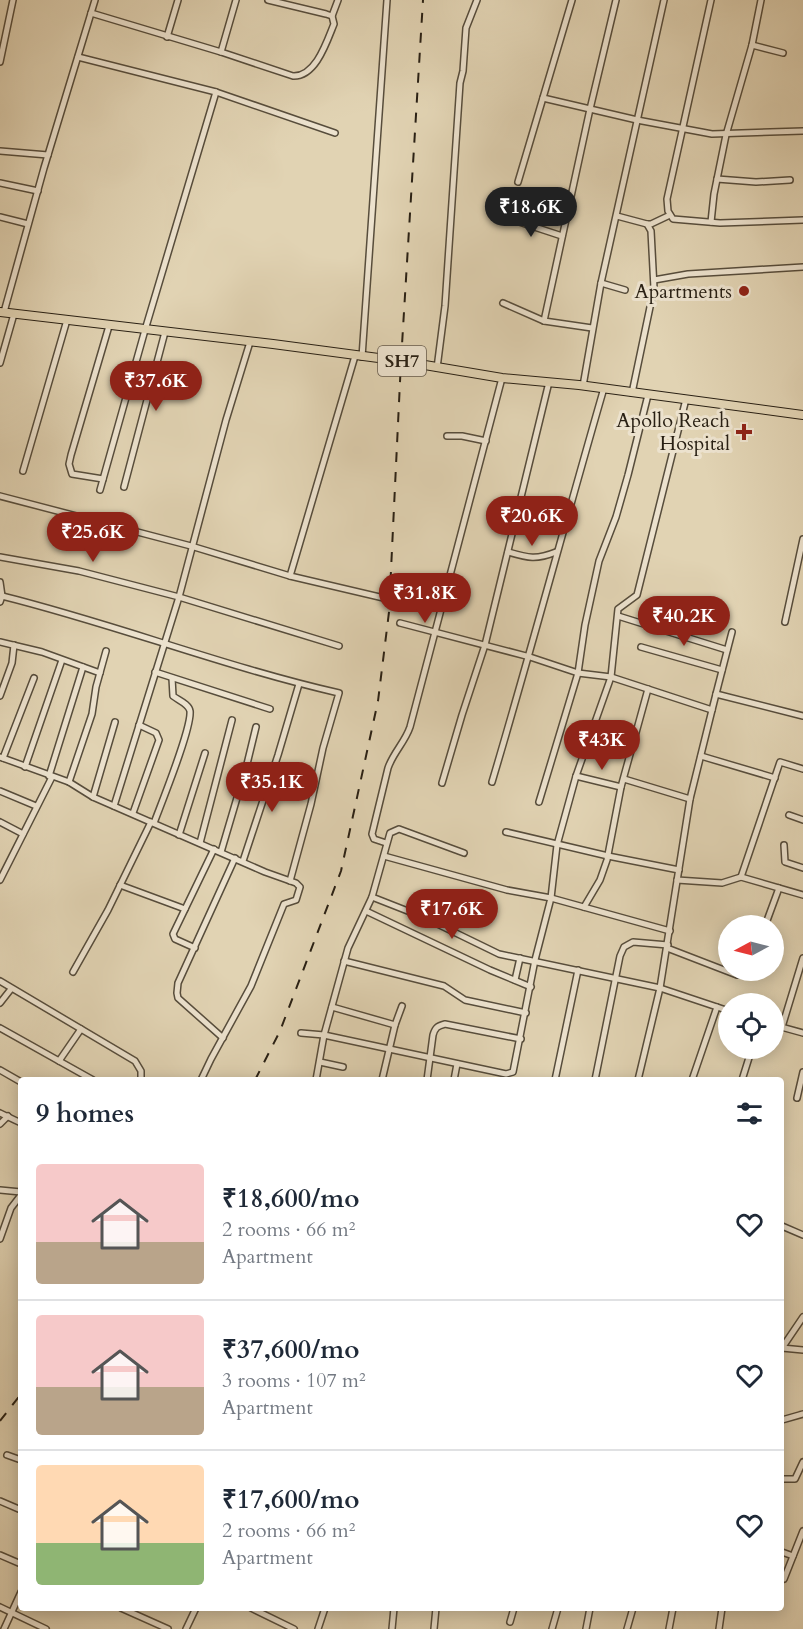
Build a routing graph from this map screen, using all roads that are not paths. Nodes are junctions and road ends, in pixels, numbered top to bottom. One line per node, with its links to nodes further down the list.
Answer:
1 (14, 0): 21 (street)
2 (96, 0): 14 (street)
3 (178, 0): 16 (street)
4 (236, 0): 18 (street)
5 (268, 0): 15 (street)
6 (338, 0): 15 (street)
7 (387, 0): 60 (street)
8 (477, 0): 62 (street)
9 (572, 0): 23 (street)
10 (616, 0): 24 (street)
11 (664, 0): 25 (street)
12 (711, 0): 26 (street)
13 (761, 0): 17 (street)
14 (91, 13): 16 (street); 20 (street)
15 (332, 16): 18 (street)
16 (167, 36): 18 (street)
17 (752, 45): 19 (street); 29 (street)
18 (221, 52)
19 (783, 54)
20 (78, 57): 22 (street); 31 (street)
21 (0, 62)
22 (216, 92): 28 (street); 57 (street)
23 (543, 98): 24 (street); 34 (street)
24 (590, 109): 25 (street); 45 (street)
25 (637, 120): 26 (street); 38 (street)
26 (682, 129): 29 (street); 37 (street)
27 (803, 131): 29 (street)
28 (335, 133)
29 (726, 135): 32 (street)
30 (0, 151): 31 (street)
31 (48, 155): 36 (street)
32 (717, 179): 33 (street); 42 (street)
33 (790, 180)
34 (518, 182)
35 (0, 183): 36 (street)
36 (38, 191): 43 (street)
37 (670, 215): 42 (street); 44 (street)
38 (617, 216): 44 (street); 48 (street)
39 (0, 218): 43 (street)
40 (507, 218): 45 (street)
41 (803, 220): 42 (street)
42 (711, 222)
43 (28, 224): 51 (street)
44 (647, 224): 47 (street)
45 (561, 236): 54 (street)
46 (803, 267): 47 (street)
47 (654, 280): 67 (street)
48 (601, 284): 49 (street); 56 (street)
49 (625, 290)
50 (503, 303): 54 (street)
51 (2, 312): 52 (main road, SH7)
52 (14, 314): 53 (main road, SH7); 61 (street)
53 (67, 320): 55 (main road, SH7); 73 (street)
54 (544, 321): 56 (street)
55 (109, 326): 57 (main road, SH7); 74 (street)
56 (592, 328): 65 (street)
57 (145, 330): 58 (main road, SH7); 74 (street)
58 (165, 332): 59 (main road, SH7); 75 (street)
59 (250, 342): 60 (main road, SH7); 79 (street)
60 (359, 357): 62 (main road, SH7); 83 (street)
61 (0, 363)
62 (437, 368): 63 (main road, SH7)
63 (502, 378): 64 (main road, SH7); 72 (street)
64 (549, 382): 65 (main road, SH7); 80 (street)
65 (583, 386): 66 (main road, SH7)
66 (604, 388): 67 (main road, SH7); 81 (street)
67 (632, 393): 68 (main road, SH7)
68 (648, 395): 69 (main road, SH7); 107 (street)
69 (686, 399): 70 (main road, SH7); 88 (street)
70 (803, 415)
71 (447, 436): 72 (street)
72 (486, 441): 91 (street)
73 (23, 471)
74 (103, 479): 76 (street)
75 (124, 487)
76 (100, 490)
77 (0, 496): 79 (street)
78 (803, 539): 89 (street)
79 (191, 546): 83 (street); 85 (street)
80 (508, 552): 81 (street); 96 (street)
81 (556, 552): 101 (street)
82 (0, 557): 85 (street)
83 (290, 576): 86 (street)
84 (0, 582): 87 (street)
85 (179, 597): 94 (street); 97 (street)
86 (388, 598)
87 (1, 599): 94 (street)
88 (618, 616): 99 (street); 108 (street)
89 (785, 622)
90 (400, 623): 91 (street)
91 (435, 631): 96 (street); 150 (street)
92 (732, 632): 99 (street)
93 (0, 642): 95 (street)
94 (164, 642): 105 (street); 111 (street)
95 (14, 645): 102 (street); 114 (street)
96 (485, 645): 101 (street); 133 (street)
97 (339, 646)
98 (641, 646): 104 (street)
99 (727, 650): 104 (street)
100 (106, 651): 106 (street)
101 (530, 657): 107 (street); 132 (street)
102 (62, 660): 103 (street); 125 (street)
103 (82, 667): 106 (street); 127 (street)
104 (722, 670): 113 (street)
105 (155, 672): 110 (street); 120 (street)
106 (100, 673): 131 (street)
107 (578, 673): 108 (street); 138 (street)
108 (611, 677): 112 (street); 128 (street)
109 (34, 678): 124 (street)
110 (172, 678): 115 (street); 145 (street)
111 (299, 684): 159 (street); 165 (street)
112 (648, 689): 116 (street); 130 (street)
113 (716, 694): 116 (street); 117 (street)
114 (0, 696)
115 (270, 709)
116 (712, 710): 123 (street)
117 (803, 716)
118 (232, 720): 149 (street)
119 (115, 722): 136 (street)
120 (139, 725): 140 (street); 141 (street)
121 (256, 727): 154 (street)
122 (205, 753): 148 (street)
123 (701, 756): 129 (street); 137 (street)
124 (2, 758): 125 (street)
125 (26, 767): 127 (street)
126 (803, 769): 129 (street)
127 (51, 776): 131 (street); 139 (street)
128 (576, 776): 134 (street); 151 (street)
129 (775, 778): 162 (street)
130 (624, 779): 134 (street); 137 (street)
131 (69, 782): 136 (street)
132 (492, 782)
133 (442, 783)
134 (621, 787): 157 (street)
135 (0, 791): 139 (street)
136 (93, 797): 140 (street)
137 (690, 799): 161 (street)
138 (539, 802)
139 (36, 806): 147 (street)
140 (114, 806): 141 (street)
141 (133, 813): 145 (street)
142 (789, 815): 143 (street)
143 (803, 820)
144 (0, 822): 147 (street)
145 (153, 823): 148 (street); 166 (street)
146 (506, 832): 151 (street)
147 (23, 834): 163 (street)
148 (179, 835): 149 (street)
149 (200, 843): 153 (street)
150 (386, 843): 155 (street); 156 (street)
151 (557, 845): 157 (street); 170 (street)
152 (784, 846): 160 (street)
153 (213, 849): 154 (street); 172 (street)
154 (221, 852): 158 (street)
155 (464, 853)
156 (384, 856): 169 (street); 170 (street)
157 (608, 856): 161 (street); 171 (street)
158 (235, 858): 159 (street); 177 (street)
159 (243, 861): 165 (street)
160 (803, 868)
161 (678, 870): 164 (street)
162 (741, 877): 164 (street); 167 (street)
163 (0, 880)
164 (677, 880): 175 (street)
165 (290, 881): 204 (street)
166 (120, 885): 172 (street); 184 (street)
167 (779, 888): 168 (street); 174 (street)
168 (803, 895)
169 (372, 897): 173 (street); 178 (street)
170 (551, 898): 171 (street); 180 (street)
171 (584, 907): 175 (street)
172 (185, 909): 177 (street)
173 (366, 911): 181 (street); 187 (street)
174 (769, 915)
175 (670, 931): 176 (street)
176 (667, 946): 182 (street); 185 (street); 189 (street)
177 (195, 948): 204 (street)
178 (520, 958): 180 (street); 187 (street)
179 (803, 958): 196 (street)
180 (536, 960): 183 (street); 188 (street)
181 (344, 961): 193 (street); 195 (street)
182 (718, 967)
183 (578, 970): 185 (street); 222 (street)
184 (73, 972)
185 (615, 979): 189 (street); 223 (street)
186 (0, 981): 190 (street)
187 (515, 981): 188 (street)
188 (531, 987): 195 (street)
189 (660, 988): 194 (street); 224 (street)
190 (11, 989): 191 (street); 200 (street)
191 (0, 1003)
192 (402, 1006): 197 (street)
193 (332, 1007): 197 (street); 203 (street)
194 (717, 1007): 225 (street)
195 (526, 1013): 205 (street)
196 (784, 1020)
197 (394, 1025): 206 (street)
198 (0, 1028): 209 (street)
199 (784, 1028): 202 (street)
200 (81, 1029): 209 (street); 216 (street)
201 (301, 1033): 203 (street)
202 (803, 1034)
203 (324, 1035): 206 (street); 210 (street)
204 (223, 1038): 217 (street)
205 (521, 1039): 207 (street); 211 (street)
206 (388, 1049): 207 (street); 219 (street)
207 (430, 1058): 211 (street); 220 (street)
208 (749, 1059): 226 (street)
209 (59, 1061): 215 (street)
210 (320, 1062): 212 (street); 218 (street)
211 (457, 1064): 221 (street)
212 (343, 1067)
213 (0, 1070): 227 (street)
214 (803, 1072): 228 (street)
215 (88, 1077)
216 (141, 1077)
217 (203, 1077)
218 (317, 1077)
219 (383, 1077)
220 (427, 1077)
221 (455, 1077)
222 (556, 1077)
223 (596, 1077)
224 (639, 1077)
225 (693, 1077)
226 (743, 1077)
227 (18, 1080)
228 (797, 1098)
229 (0, 1113): 230 (street)
230 (8, 1116): 231 (street); 232 (street)
231 (18, 1121)
232 (0, 1124)
233 (0, 1190): 234 (street)
234 (18, 1193)
235 (18, 1198): 238 (street)
236 (784, 1227): 237 (street)
237 (803, 1235)
238 (0, 1239)
239 (803, 1317): 240 (street)
240 (784, 1345)
241 (784, 1348): 242 (street)
242 (803, 1350)
243 (803, 1414): 244 (street)
244 (784, 1419)
245 (7, 1455): 246 (street)
246 (18, 1459)
247 (803, 1462): 248 (street)
248 (784, 1479)
249 (0, 1501): 250 (street)
250 (18, 1509)
251 (803, 1531): 254 (street)
252 (784, 1553): 254 (street)
253 (0, 1555): 255 (street)
254 (793, 1556): 256 (street)
255 (18, 1563)
256 (784, 1579)
257 (18, 1599): 271 (street)
258 (0, 1607): 271 (street)
259 (129, 1611): 275 (street)
260 (195, 1611): 276 (street)
261 (256, 1611): 277 (street)
262 (325, 1611): 278 (street)
263 (394, 1611): 279 (street)
264 (436, 1611): 280 (street)
265 (513, 1611): 272 (street)
266 (557, 1611): 281 (street)
267 (590, 1611): 282 (street)
268 (632, 1611): 283 (street)
269 (672, 1611): 284 (street)
270 (722, 1611): 285 (street)
271 (12, 1612): 273 (street); 274 (street)
272 (510, 1622)
273 (4, 1629)
274 (46, 1629)
275 (168, 1629)
276 (186, 1629)
277 (294, 1629)
278 (318, 1629)
279 (393, 1629)
280 (434, 1629)
281 (552, 1629)
282 (586, 1629)
283 (627, 1629)
284 (669, 1629)
285 (719, 1629)

